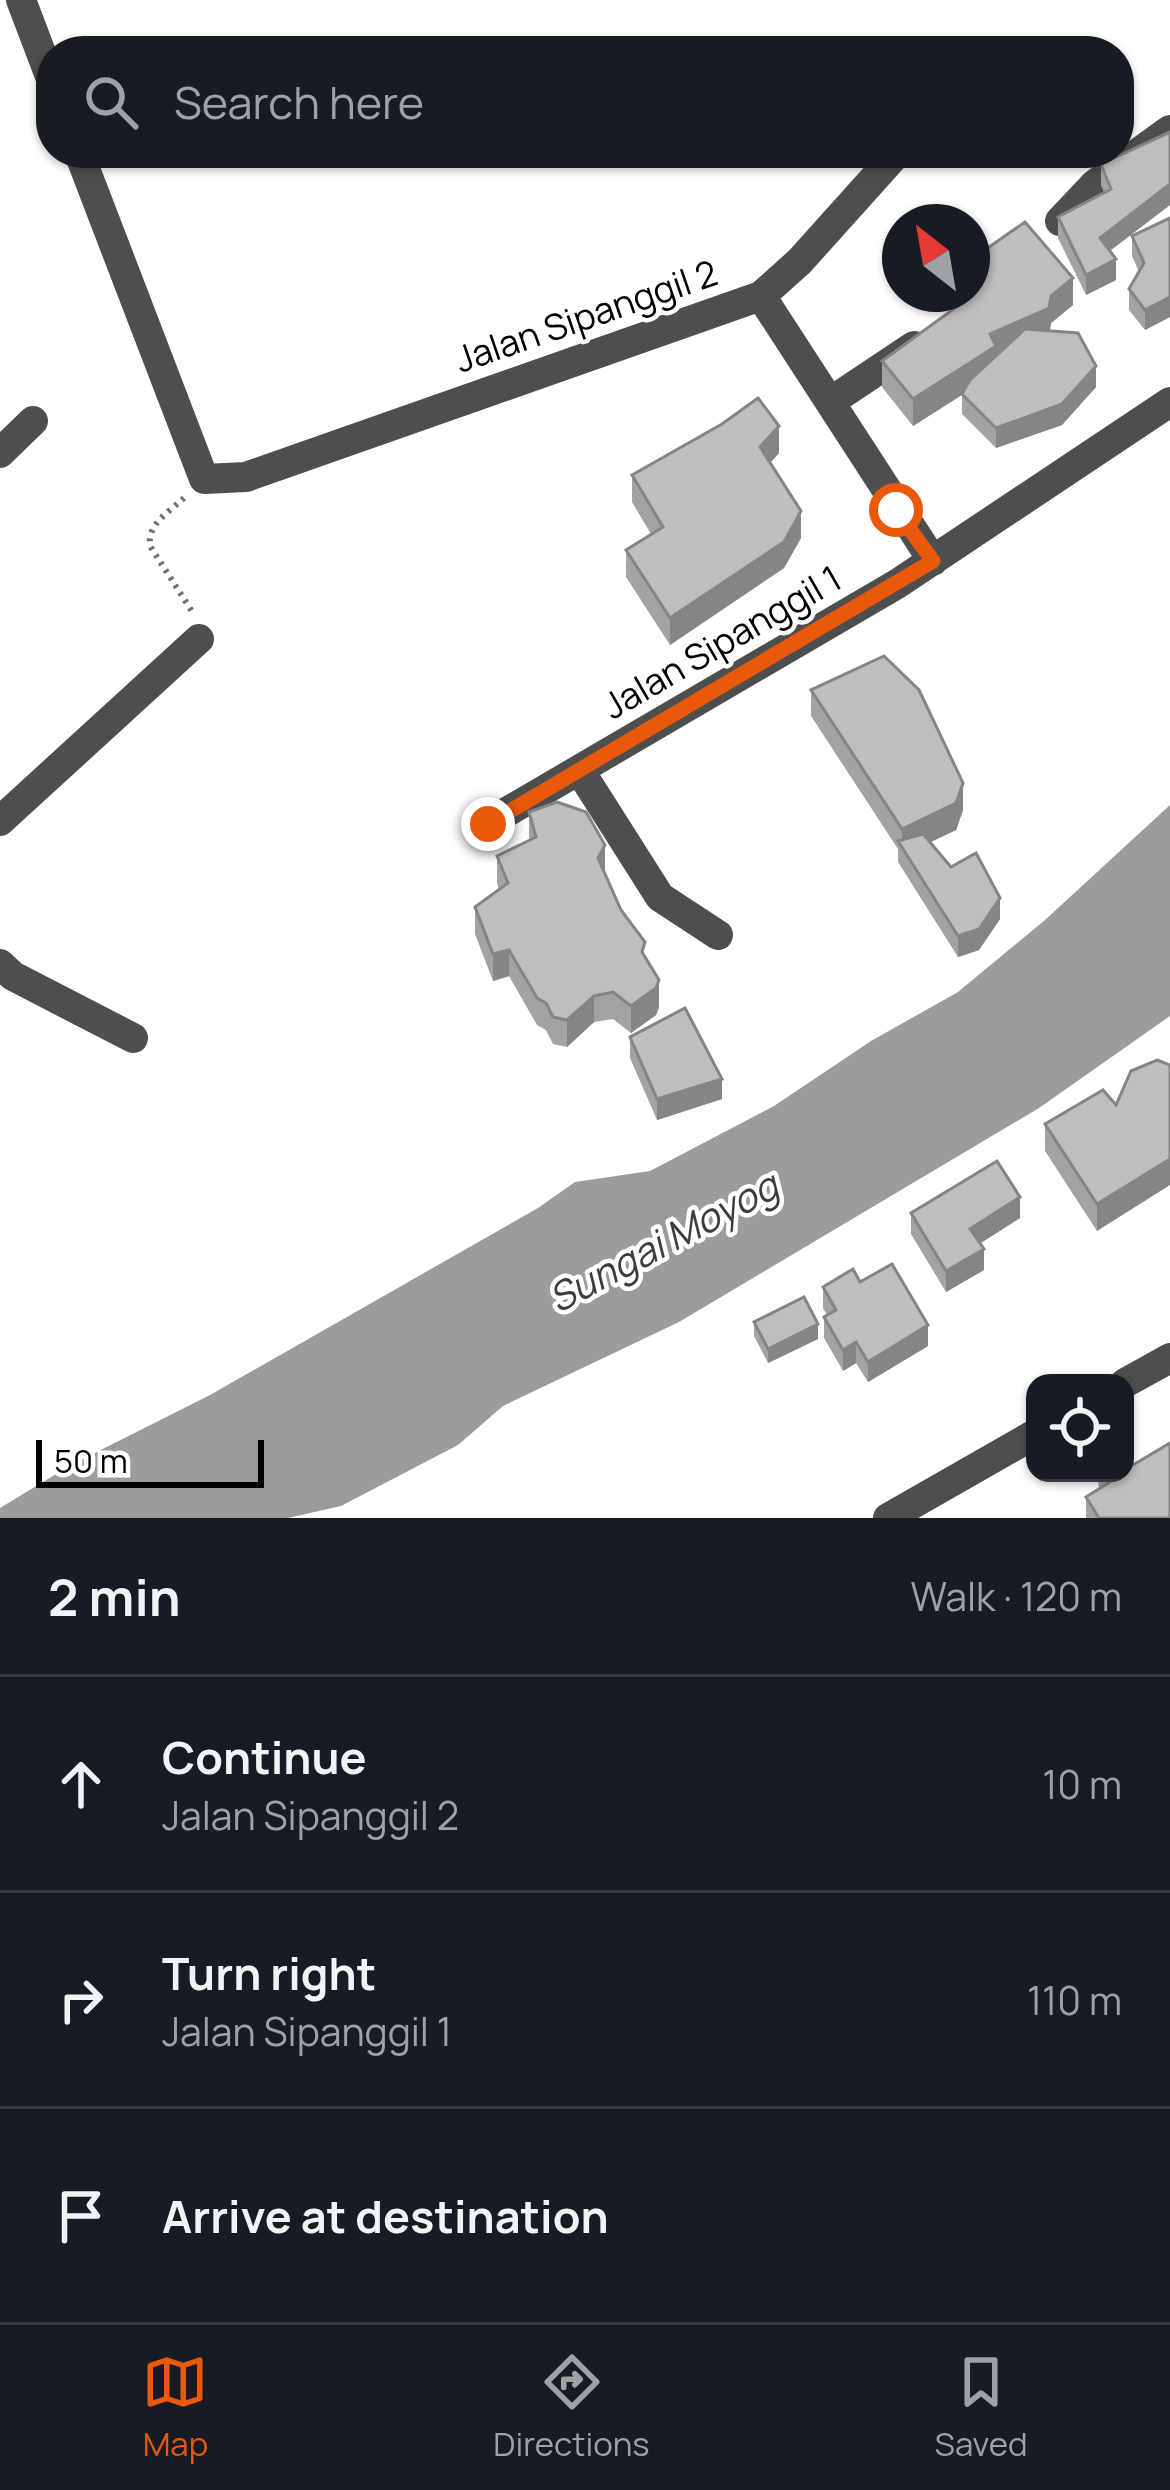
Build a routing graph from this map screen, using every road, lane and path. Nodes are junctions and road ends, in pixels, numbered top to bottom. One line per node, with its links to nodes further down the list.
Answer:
1 (21, 0): 2 (street)
2 (36, 40)
3 (1170, 130): 4 (street)
4 (1134, 156)
5 (86, 168): 15 (street)
6 (884, 168): 9 (street)
7 (1117, 168): 8 (street)
8 (1060, 221)
9 (761, 296): 12 (street, Jalan Sipanggil 2); 15 (street, Jalan Sipanggil 2)
10 (932, 334): 12 (street)
11 (1170, 402): 16 (street, Jalan Sipanggil 1)
12 (830, 403): 16 (street, Jalan Sipanggil 2)
13 (33, 422): 14 (street)
14 (0, 453)
15 (204, 479): 17 (path)
16 (933, 561): 18 (street, Jalan Sipanggil 1)
17 (199, 639): 19 (street)
18 (580, 770): 20 (street, Jalan Sipanggil 1); 21 (street)
19 (0, 821)
20 (488, 824)
21 (718, 935)
22 (0, 964): 23 (street)
23 (133, 1038)
24 (1170, 1358): 25 (street)
25 (1134, 1379)
26 (1026, 1439): 27 (street)
27 (888, 1518)

